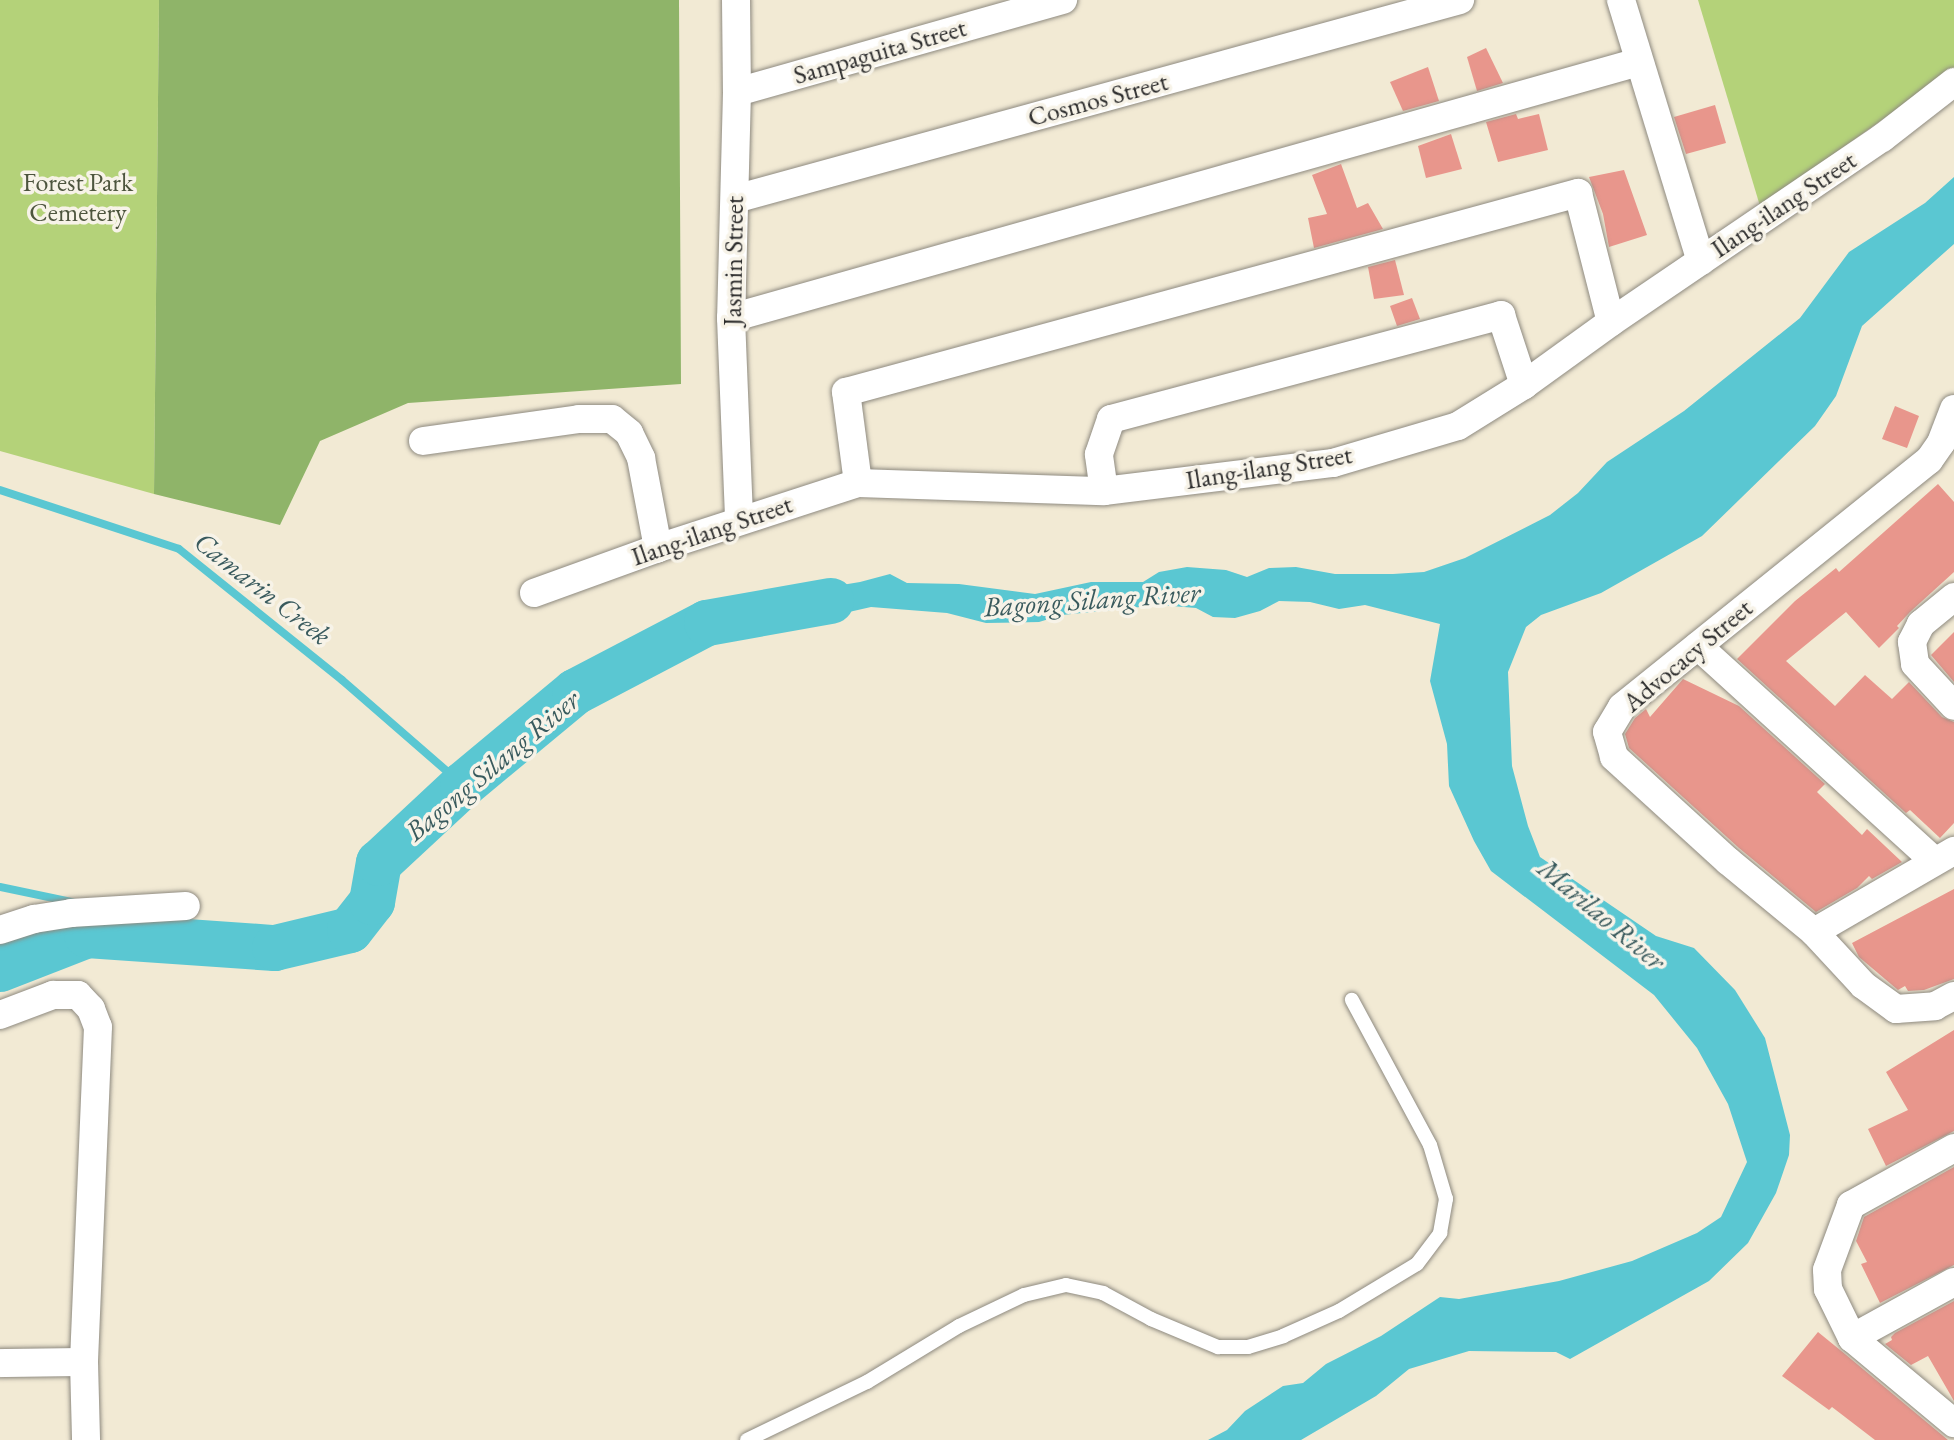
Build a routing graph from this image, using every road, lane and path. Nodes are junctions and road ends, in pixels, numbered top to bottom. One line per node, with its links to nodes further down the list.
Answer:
1 (736, 0): 7 (street, Jasmin Street)
2 (1063, 0): 7 (street, Sampaguita Street)
3 (1460, 0): 8 (street, Cosmos Street)
4 (1620, 0): 5 (street)
5 (1639, 62): 9 (street); 10 (street)
6 (1954, 82): 9 (street, Ilang-ilang Street)
7 (737, 92): 8 (street, Jasmin Street)
8 (735, 199): 10 (street, Jasmin Street)
9 (1701, 261): 11 (street, Ilang-ilang Street)
10 (731, 318): 18 (street, Jasmin Street)
11 (1611, 322): 12 (street, Ilang-ilang Street); 16 (street)
12 (1524, 385): 17 (street, Ilang-ilang Street); 17 (street)
13 (1954, 409): 15 (street, Advocacy Street)
14 (423, 441): 19 (street)
15 (1948, 445): 22 (street, Advocacy Street)
16 (858, 483): 17 (street, Ilang-ilang Street); 18 (street, Ilang-ilang Street)
17 (1104, 491)
18 (738, 521): 19 (street, Ilang-ilang Street)
19 (658, 548): 20 (street, Ilang-ilang Street)
20 (534, 593)
21 (1954, 597): 23 (street)
22 (1698, 646): 24 (street); 27 (street, Advocacy Street)
23 (1954, 706)
24 (1944, 856): 27 (street)
25 (186, 906): 26 (street)
26 (0, 930)
27 (1814, 932): 28 (street, Advocacy Street)
28 (1954, 996)
29 (1352, 1000): 38 (lane)
30 (0, 1015): 34 (street)
31 (1954, 1148): 33 (street)
32 (1954, 1282): 33 (street)
33 (1852, 1338): 36 (street)
34 (85, 1362): 35 (street); 37 (street)
35 (0, 1363)
36 (1952, 1419)
37 (86, 1440)
38 (747, 1440)

